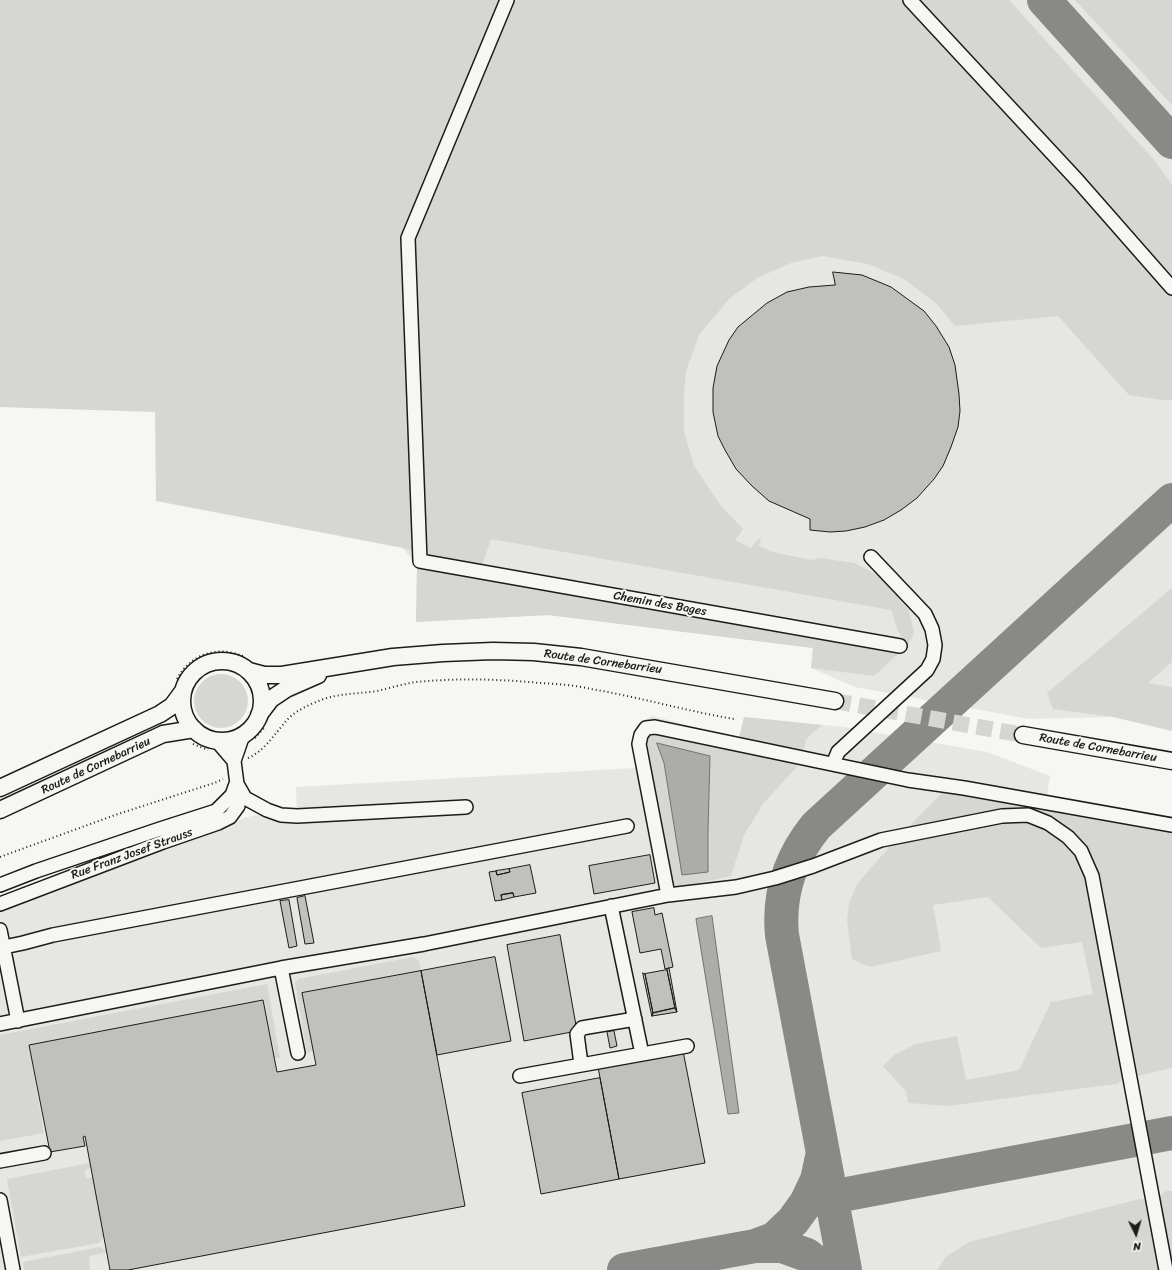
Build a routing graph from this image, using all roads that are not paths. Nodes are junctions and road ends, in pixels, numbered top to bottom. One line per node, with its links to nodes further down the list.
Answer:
1 (507, 0): 5 (street, Chemin des Bages)
2 (910, 0): 3 (street)
3 (1172, 288)
4 (871, 557): 17 (street)
5 (900, 646)
6 (345, 665): 7 (main road, Route de Cornebarrieu); 9 (main road, Route de Cornebarrieu); 10 (main road, Route de Cornebarrieu)
7 (249, 672): 8 (main road); 10 (main road)
8 (183, 691): 12 (main road); 19 (main road, Route de Cornebarrieu)
9 (835, 701)
10 (263, 720): 13 (main road)
11 (1023, 735): 16 (main road, Route de Cornebarrieu)
12 (194, 736): 14 (main road); 21 (main road, Route de Cornebarrieu)
13 (249, 737): 14 (main road); 15 (street, Rue Franz Josef Strauss)
14 (213, 746): 15 (street)
15 (239, 760): 18 (street, Rue Franz Josef Strauss)
16 (1172, 761)
17 (833, 764): 23 (street); 25 (street)
18 (230, 781): 20 (street); 24 (street, Rue Franz Josef Strauss); 26 (street, Rue Franz Josef Strauss)
19 (0, 788)
20 (466, 806)
21 (0, 810)
22 (627, 826): 29 (street)
23 (1172, 826)
24 (0, 885)
25 (668, 895): 27 (street); 43 (street)
26 (0, 904)
27 (611, 906): 30 (street); 31 (street)
28 (0, 930): 29 (street)
29 (4, 947): 32 (street)
30 (281, 968): 32 (street); 35 (street)
31 (635, 1019): 36 (street); 37 (street)
32 (18, 1021): 33 (street)
33 (0, 1024)
34 (687, 1046): 36 (street)
35 (298, 1053)
36 (642, 1054): 37 (street)
37 (581, 1064): 38 (street)
38 (520, 1076)
39 (44, 1153): 40 (street)
40 (0, 1161)
41 (0, 1200): 42 (street)
42 (13, 1270)
43 (1166, 1270)

